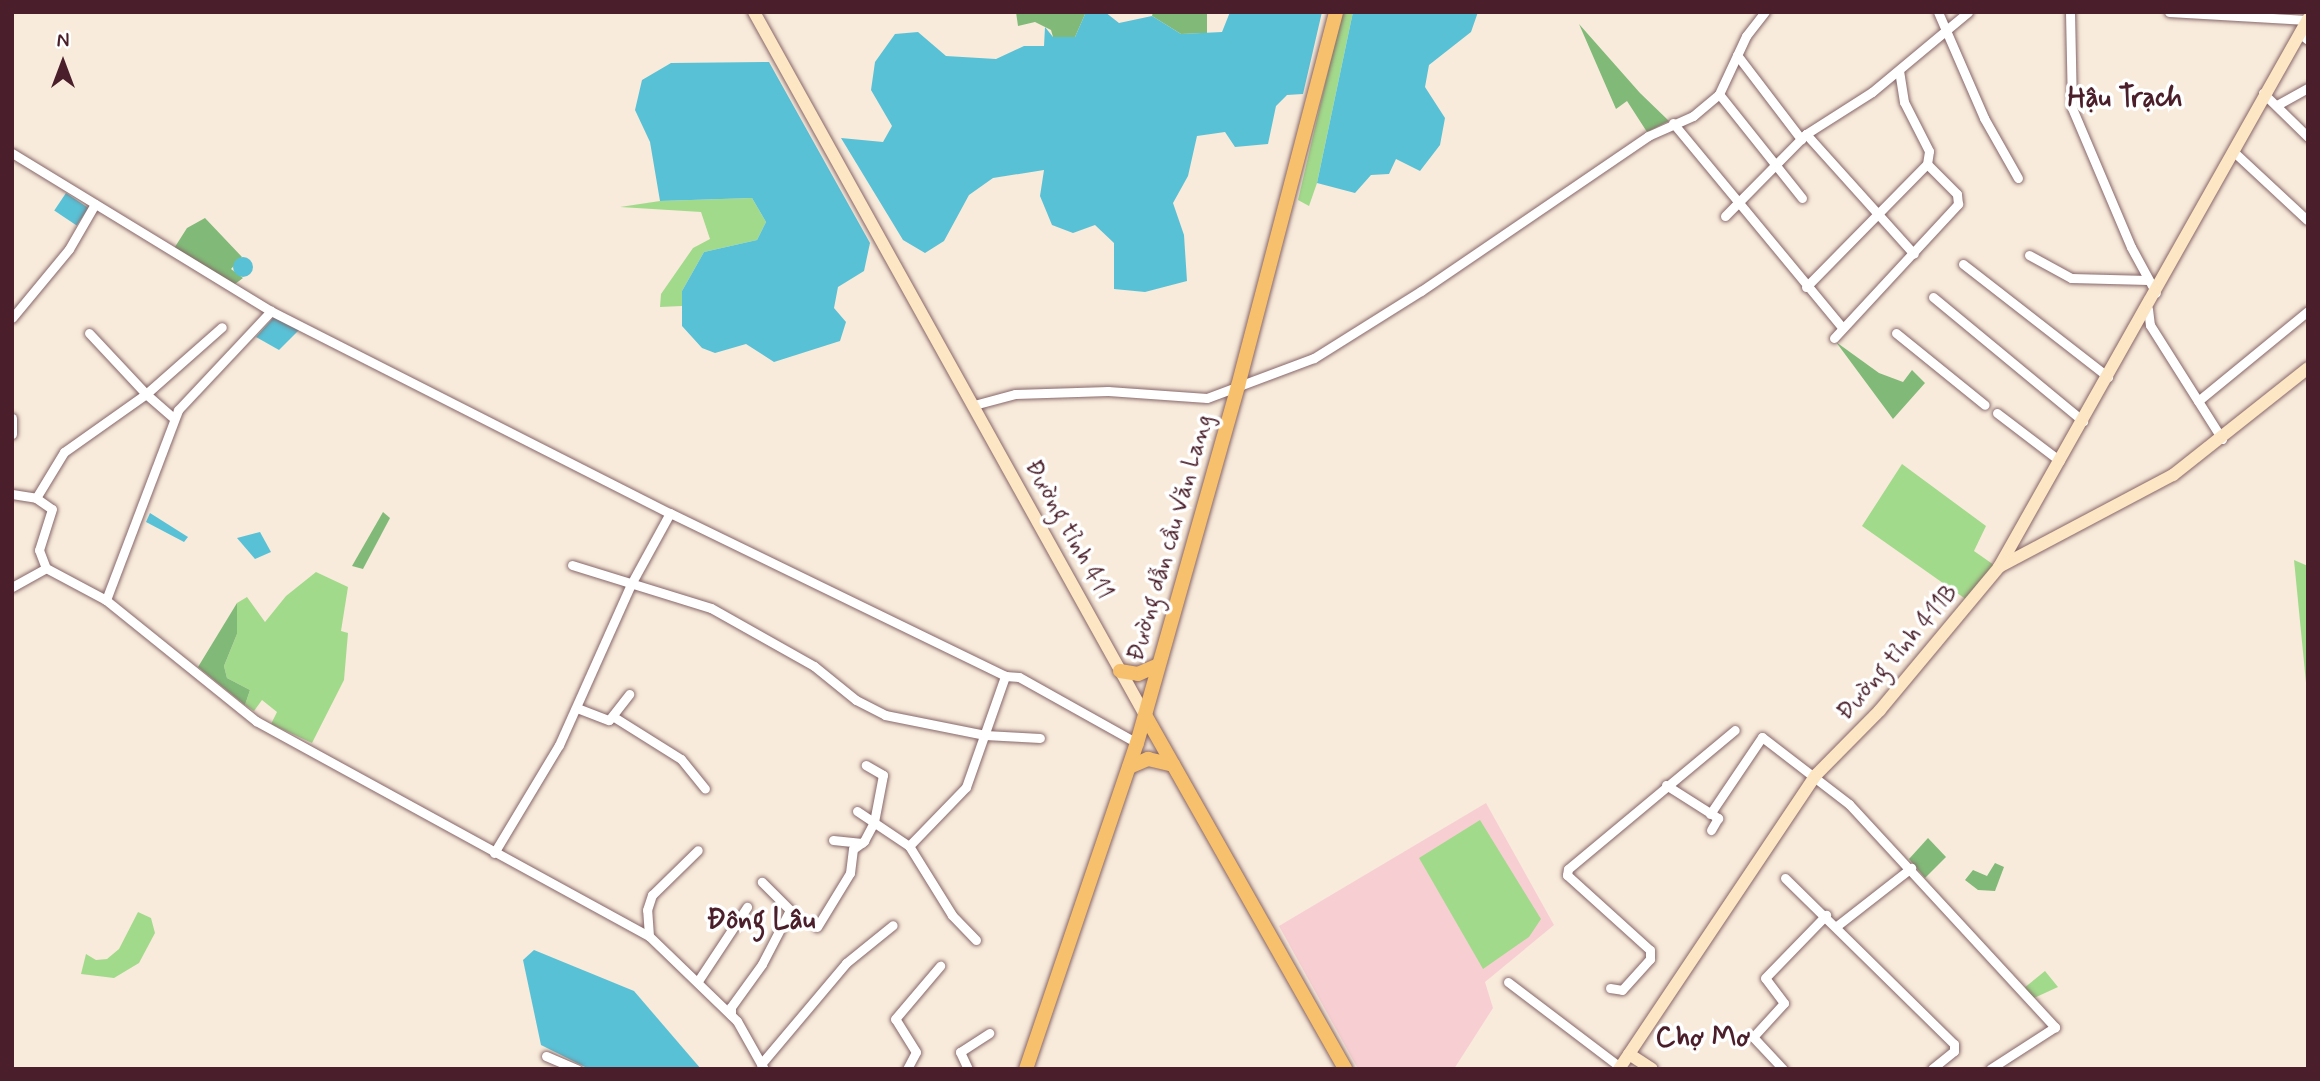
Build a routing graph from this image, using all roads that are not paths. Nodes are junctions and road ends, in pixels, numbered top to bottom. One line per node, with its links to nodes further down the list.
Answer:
1 (754, 12): 52 (main road, Đường tỉnh 411)
2 (1336, 12): 49 (main road, Đường dẫn cầu Văn Lang)
3 (1765, 12): 11 (street)
4 (1938, 12): 9 (street)
5 (1968, 12): 9 (street)
6 (2070, 12): 34 (street)
7 (2168, 12): 8 (street)
8 (2308, 19): 10 (main road)
9 (1944, 32): 12 (street); 24 (street)
10 (2304, 36): 14 (main road)
11 (1737, 55): 15 (street); 18 (street)
12 (1899, 70): 18 (street); 22 (street)
13 (2308, 88): 16 (street)
14 (2263, 93): 16 (street); 21 (main road)
15 (1719, 94): 17 (street); 23 (street)
16 (2277, 105): 19 (street)
17 (1673, 123): 27 (street); 49 (street)
18 (1804, 136): 23 (street); 29 (street)
19 (2308, 137)
20 (12, 153): 26 (street)
21 (2235, 153): 30 (street); 36 (main road)
22 (1927, 164): 29 (street); 31 (street)
23 (1773, 167): 25 (street); 27 (street)
24 (2018, 178)
25 (1802, 198)
26 (95, 204): 39 (street); 41 (street)
27 (1740, 204): 28 (street); 35 (street)
28 (1725, 216)
29 (1876, 216): 31 (street); 35 (street)
30 (2307, 220)
31 (1914, 254): 43 (street)
32 (2029, 255): 34 (street)
33 (1963, 264): 48 (street)
34 (2148, 280): 36 (street)
35 (1806, 287): 43 (street)
36 (2157, 293): 38 (main road)
37 (1933, 297): 57 (street)
38 (2148, 309): 48 (main road); 51 (street)
39 (271, 311): 56 (street); 63 (street)
40 (2308, 311): 51 (street)
41 (12, 318)
42 (222, 327): 50 (street)
43 (1842, 327): 46 (street)
44 (1896, 332): 53 (street)
45 (89, 333): 50 (street)
46 (1834, 338)
47 (2308, 368): 59 (main road, Đường tỉnh 411B)
48 (2108, 377): 57 (main road)
49 (1238, 386): 52 (street); 70 (main road, Đường dẫn cầu Văn Lang)
50 (146, 394): 56 (street); 62 (street)
51 (2198, 401): 59 (street)
52 (974, 405): 71 (main road, Đường tỉnh 411)
53 (1985, 405)
54 (1997, 413): 60 (street)
55 (12, 418): 58 (street)
56 (174, 418): 69 (street)
57 (2083, 421): 60 (main road)
58 (12, 434)
59 (2222, 439): 66 (main road, Đường tỉnh 411B)
60 (2060, 461): 66 (main road)
61 (12, 494): 62 (street)
62 (36, 498): 65 (street)
63 (670, 513): 67 (street); 72 (street)
64 (572, 565): 67 (street)
65 (46, 568): 68 (street); 69 (street)
66 (1999, 568): 84 (main road, Đường tỉnh 411B)
67 (630, 586): 74 (street); 78 (street)
68 (12, 587)
69 (106, 600): 95 (street)
70 (1158, 665): 71 (main road); 75 (main road, Đường dẫn cầu Văn Lang)
71 (1121, 671): 75 (main road, Đường tỉnh 411)
72 (1005, 676): 78 (street); 80 (street)
73 (629, 694): 76 (street)
74 (577, 708): 76 (street); 95 (street)
75 (1144, 715): 80 (main road, Đường dẫn cầu Văn Lang); 82 (main road, Đường tỉnh 411)
76 (614, 717): 86 (street)
77 (1735, 730): 85 (street)
78 (985, 735): 79 (street); 93 (street)
79 (1040, 738)
80 (1137, 743): 83 (main road, Đường dẫn cầu Văn Lang)
81 (866, 765): 89 (street)
82 (1173, 765): 83 (main road); 121 (main road, Đường tỉnh 411)
83 (1129, 767): 120 (main road, Đường dẫn cầu Văn Lang)
84 (1816, 775): 88 (street); 96 (street); 112 (main road, Đường tỉnh 411B)
85 (1666, 786): 88 (street); 109 (street)
86 (705, 789)
87 (857, 811): 89 (street)
88 (1710, 814): 90 (street)
89 (874, 822): 92 (street); 93 (street)
90 (1711, 830)
91 (833, 840): 92 (street)
92 (862, 843): 103 (street)
93 (909, 846): 105 (street)
94 (698, 849): 104 (street)
95 (494, 853): 104 (street)
96 (1910, 868): 102 (street); 125 (street)
97 (1785, 878): 100 (street)
98 (762, 882): 110 (street)
99 (747, 907): 107 (street)
100 (1826, 915): 102 (street); 123 (street)
101 (893, 925): 115 (street)
102 (1838, 925): 114 (street)
103 (817, 927)
104 (649, 936): 107 (street)
105 (976, 940)
106 (940, 966): 118 (street)
107 (698, 981): 110 (street)
108 (1508, 982): 116 (street)
109 (1610, 988)
110 (731, 1015): 115 (street)
111 (989, 1033): 119 (street)
112 (1629, 1054): 116 (main road, Đường tỉnh 411B); 122 (main road)
113 (546, 1056): 117 (street)
114 (1946, 1065): 124 (street)
115 (762, 1066)
116 (1620, 1068)
117 (577, 1069)
118 (907, 1069)
119 (968, 1069)
120 (1026, 1069)
121 (1345, 1069)
122 (1652, 1069)
123 (1783, 1069)
124 (1932, 1069)
125 (1990, 1069)

